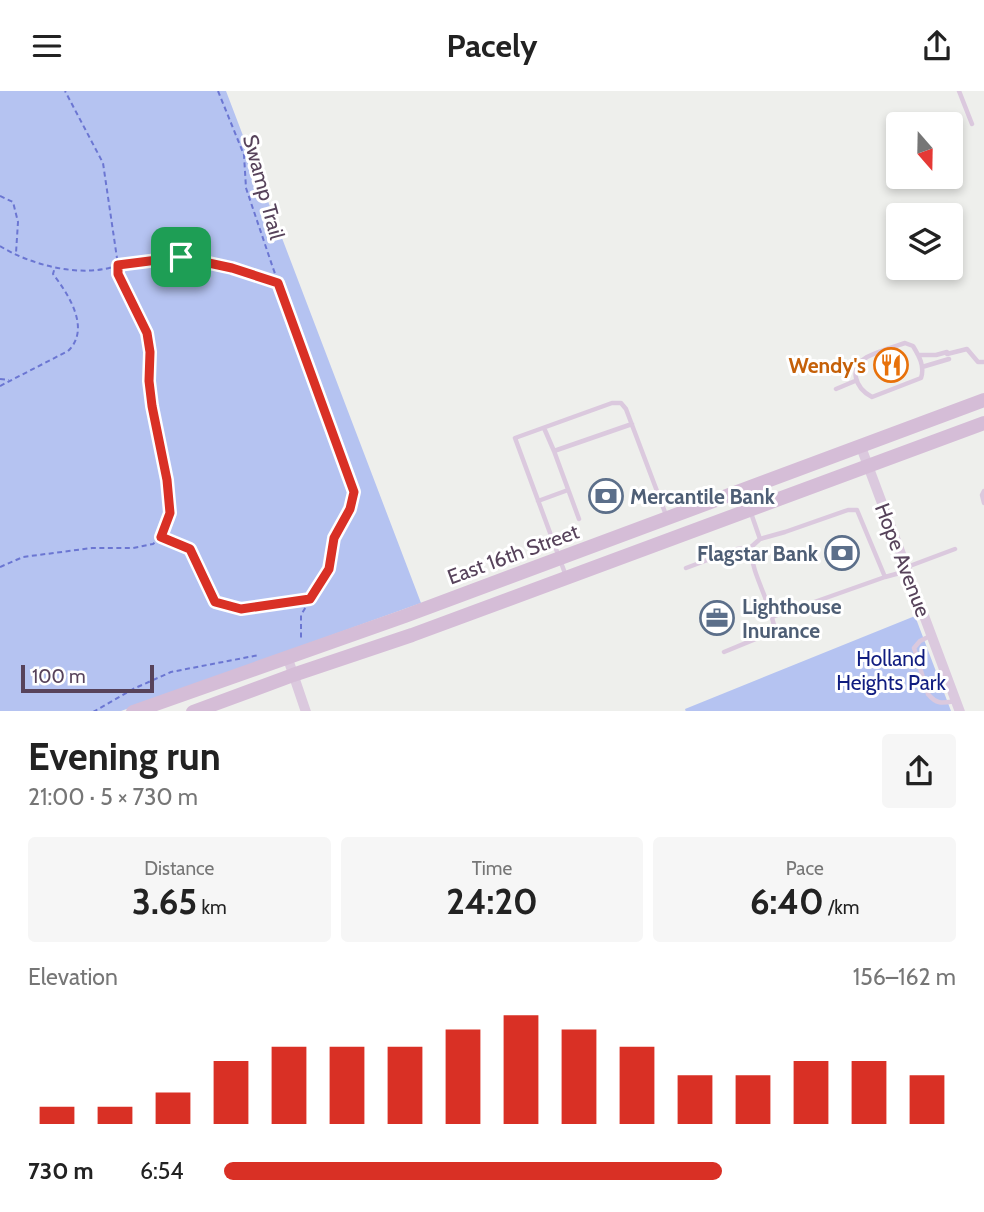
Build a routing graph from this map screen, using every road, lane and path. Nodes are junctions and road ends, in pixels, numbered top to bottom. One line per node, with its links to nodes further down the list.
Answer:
1 (65, 91): 8 (path)
2 (218, 91): 10 (path, Swamp Trail)
3 (959, 91): 4 (lane)
4 (972, 124)
5 (0, 196): 7 (path)
6 (0, 246): 7 (path)
7 (16, 254): 9 (path)
8 (118, 265): 9 (path); 10 (path); 34 (path)
9 (56, 266): 16 (path)
10 (278, 283): 44 (path, Swamp Trail)
11 (918, 355): 12 (lane); 14 (lane); 17 (lane)
12 (948, 355): 13 (lane); 14 (lane)
13 (984, 362)
14 (922, 367): 17 (lane)
15 (0, 379): 16 (path)
16 (12, 380): 18 (path)
17 (855, 381): 19 (lane)
18 (0, 386)
19 (836, 389)
20 (984, 400): 24 (main road, East 16th Street)
21 (984, 423): 26 (main road, East 16th Street)
22 (632, 424): 23 (lane); 25 (lane); 33 (lane)
23 (544, 428): 25 (lane); 29 (lane)
24 (861, 447): 26 (street, Hope Avenue); 33 (main road, East 16th Street)
25 (554, 451): 27 (lane)
26 (868, 466): 31 (main road, East 16th Street); 41 (street, Hope Avenue)
27 (568, 490): 29 (lane); 32 (lane)
28 (984, 491): 30 (lane)
29 (538, 501): 38 (lane)
30 (984, 503)
31 (749, 509): 35 (lane); 43 (main road, East 16th Street)
32 (579, 519)
33 (667, 519): 38 (main road, East 16th Street)
34 (161, 537): 39 (path); 44 (path)
35 (760, 539): 36 (lane); 42 (lane)
36 (750, 548): 40 (lane); 45 (lane)
37 (955, 549): 41 (lane)
38 (560, 559): 43 (lane); 50 (main road, East 16th Street)
39 (0, 567)
40 (686, 568)
41 (907, 569): 42 (lane); 46 (street, Hope Avenue)
42 (885, 577): 45 (lane)
43 (567, 578): 51 (main road, East 16th Street)
44 (310, 599): 47 (path, Swamp Trail)
45 (772, 617): 48 (lane)
46 (932, 635): 52 (street, Hope Avenue); 52 (lane)
47 (311, 639)
48 (724, 652)
49 (262, 654): 53 (path)
50 (287, 656): 51 (street); 54 (main road, East 16th Street)
51 (293, 675): 55 (main road, East 16th Street); 56 (street)
52 (956, 700): 57 (street, Hope Avenue)
53 (95, 711)
54 (135, 711)
55 (196, 711)
56 (306, 711)
57 (960, 711)

